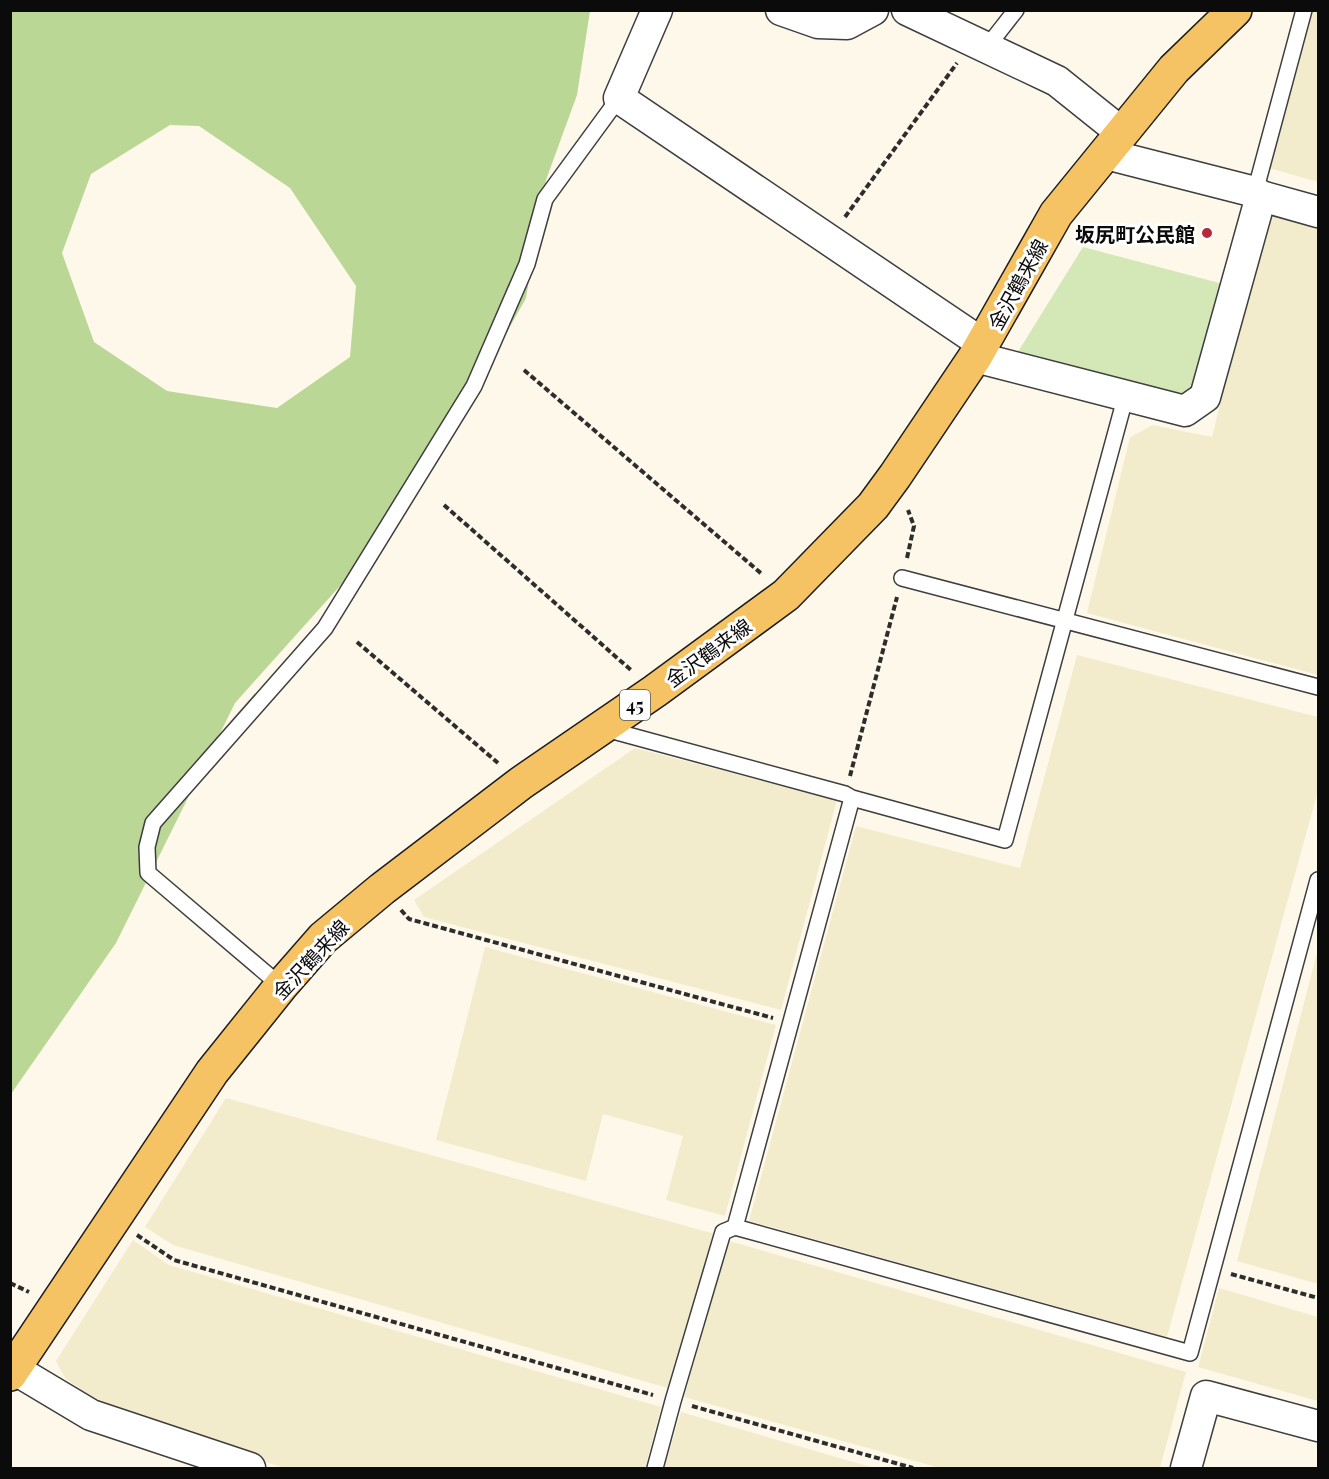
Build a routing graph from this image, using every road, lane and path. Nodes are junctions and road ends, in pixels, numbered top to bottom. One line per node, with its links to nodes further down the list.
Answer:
1 (657, 10): 9 (street)
2 (782, 10): 3 (street)
3 (873, 10)
4 (907, 10): 8 (street)
5 (1016, 10): 8 (lane)
6 (1235, 10): 10 (main road, 金沢鶴来線 / 45)
7 (1304, 10): 11 (lane)
8 (980, 44): 10 (street); 13 (path)
9 (619, 98): 13 (street); 30 (lane)
10 (1114, 144): 11 (street); 14 (main road, 金沢鶴来線 / 45)
11 (1258, 194): 12 (street); 16 (street)
12 (1318, 212)
13 (829, 240): 14 (street)
14 (979, 351): 16 (street); 17 (main road, 金沢鶴来線 / 45)
15 (524, 370): 20 (path)
16 (1126, 395): 21 (lane)
17 (895, 476): 19 (path); 20 (main road, 金沢鶴来線 / 45)
18 (444, 505): 24 (path)
19 (902, 578): 21 (lane); 27 (path)
20 (786, 595): 24 (main road, 金沢鶴来線 / 45)
21 (1065, 621): 23 (lane); 27 (lane)
22 (357, 642): 26 (path)
23 (1318, 687)
24 (655, 691): 25 (main road, 金沢鶴来線 / 45)
25 (602, 728): 26 (main road, 金沢鶴来線 / 45); 27 (lane)
26 (521, 783): 29 (main road, 金沢鶴来線 / 45)
27 (849, 796): 31 (lane)
28 (1318, 880): 34 (lane)
29 (382, 889): 30 (main road, 金沢鶴来線 / 45); 31 (path)
30 (281, 986): 32 (main road, 金沢鶴来線 / 45)
31 (791, 1023): 33 (lane)
32 (114, 1220): 36 (main road, 金沢鶴来線 / 45); 37 (path)
33 (735, 1227): 34 (lane); 37 (lane)
34 (1213, 1269): 35 (path)
35 (1318, 1298)
36 (12, 1372): 39 (street)
37 (673, 1401): 40 (lane); 41 (path)
38 (1318, 1426): 42 (street)
39 (250, 1468)
40 (655, 1468)
41 (913, 1468)
42 (1186, 1468)

